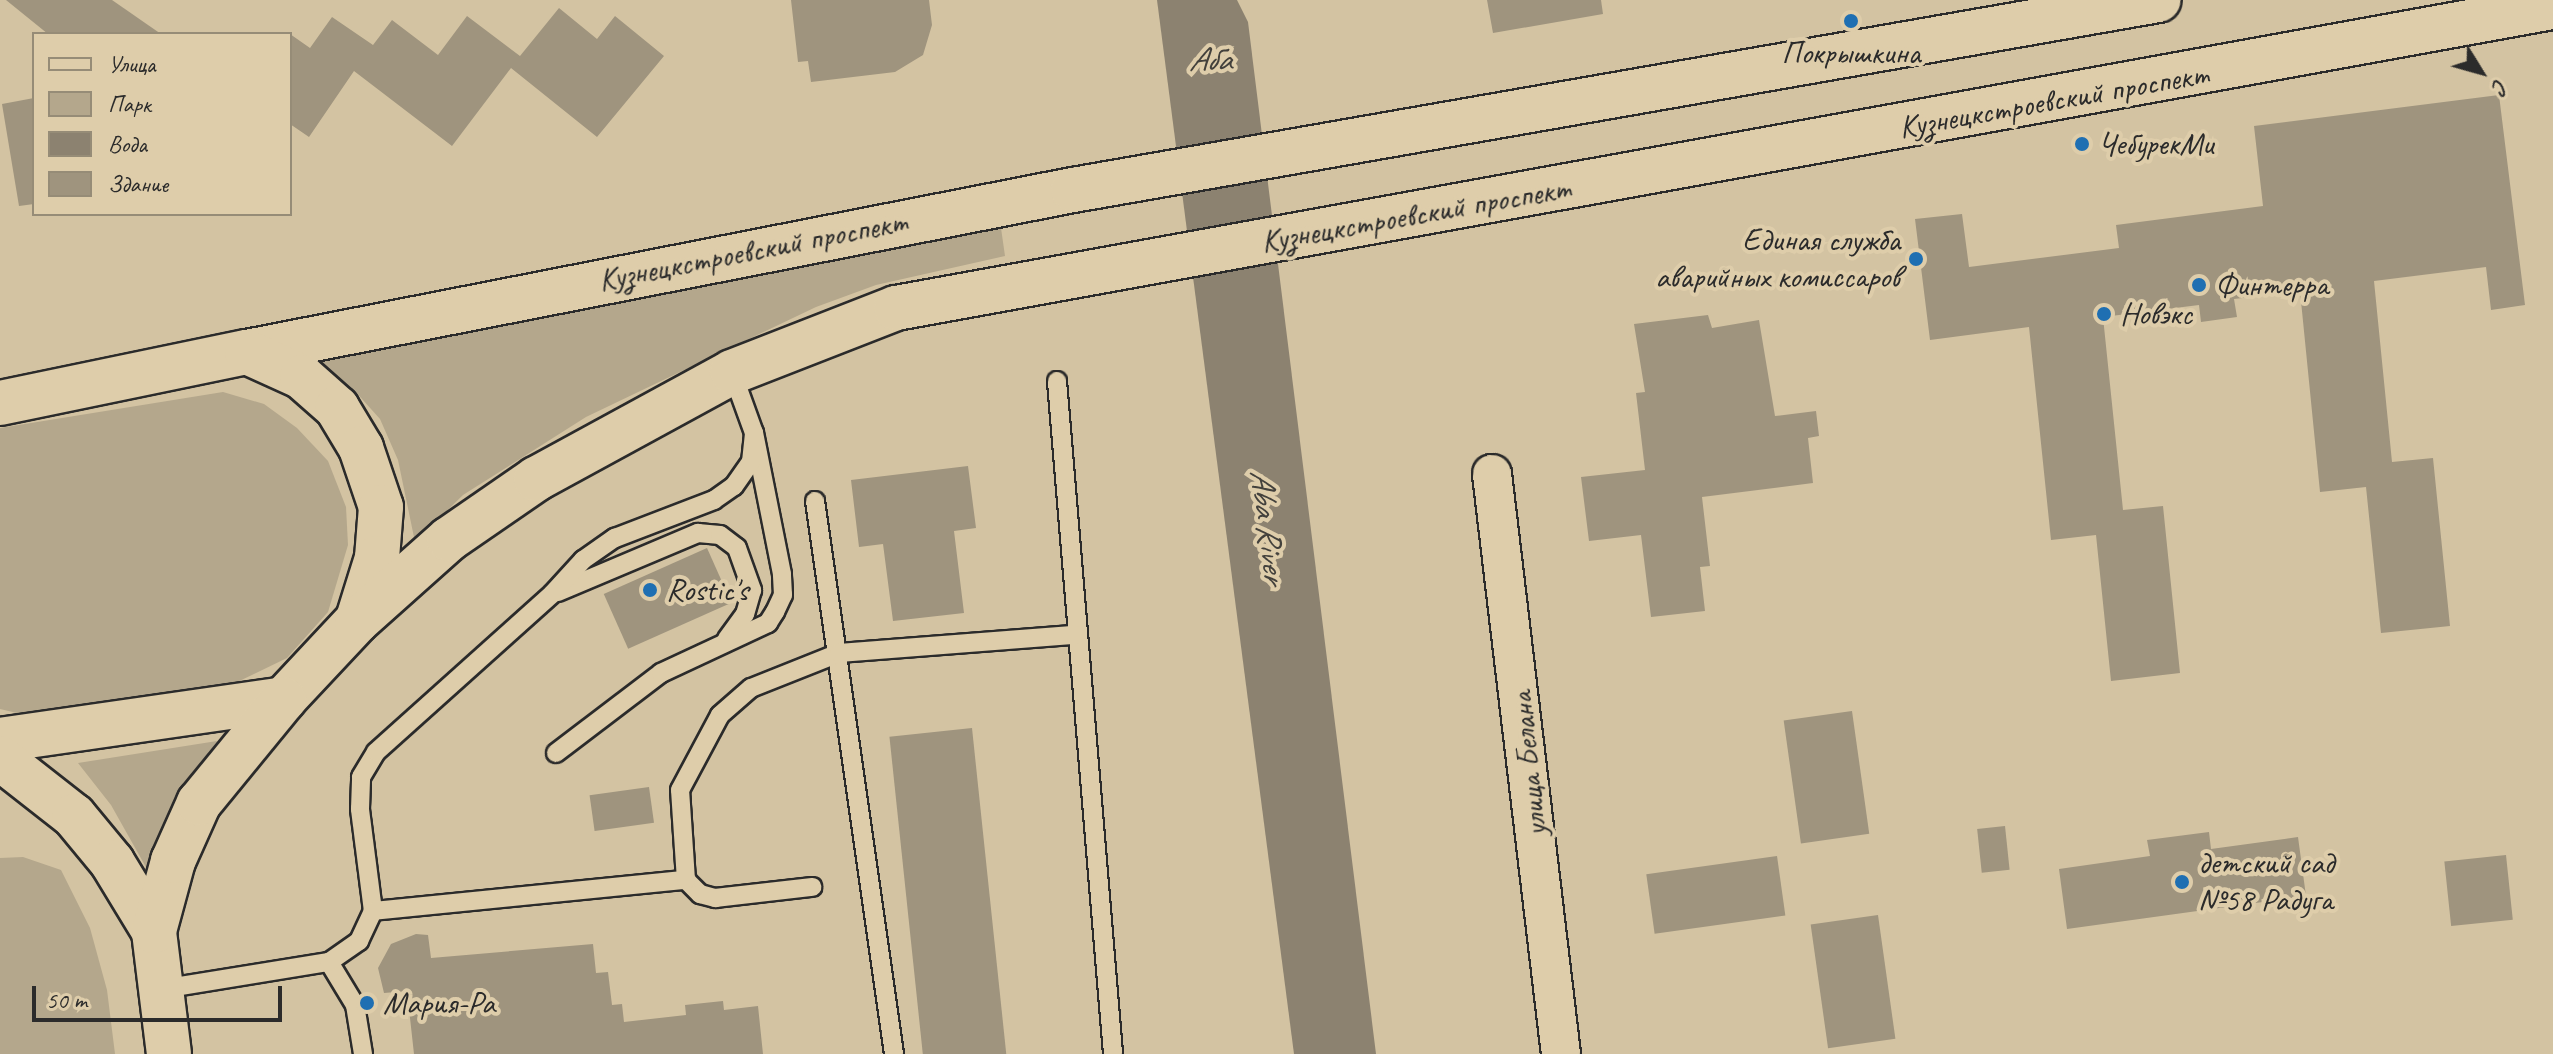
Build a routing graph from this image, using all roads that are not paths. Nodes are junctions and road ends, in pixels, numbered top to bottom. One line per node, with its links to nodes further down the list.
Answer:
1 (2158, 0): 3 (main road, Кузнецкстроевский проспект)
2 (2553, 7): 4 (main road, Кузнецкстроевский проспект)
3 (247, 352): 6 (main road, Кузнецкстроевский проспект); 11 (main road)
4 (732, 372): 7 (lane); 11 (main road, Кузнецкстроевский проспект)
5 (1057, 381): 12 (lane)
6 (0, 403)
7 (754, 433): 10 (lane); 13 (lane)
8 (1492, 474): 29 (street, улица Белана)
9 (815, 501): 14 (lane)
10 (552, 594): 13 (lane); 21 (lane)
11 (357, 621): 15 (main road, Кузнецкстроевский проспект)
12 (1075, 635): 14 (lane); 28 (lane)
13 (727, 639): 17 (lane)
14 (839, 653): 19 (lane); 27 (lane)
15 (284, 699): 16 (main road); 22 (main road, Кузнецкстроевский проспект)
16 (0, 740)
17 (556, 753)
18 (0, 758): 22 (main road)
19 (686, 880): 20 (lane); 21 (lane)
20 (812, 887)
21 (373, 911): 23 (lane)
22 (154, 931): 24 (main road)
23 (329, 962): 24 (lane); 26 (lane)
24 (162, 989): 25 (main road)
25 (169, 1054)
26 (363, 1054)
27 (894, 1054)
28 (1113, 1054)
29 (1561, 1054)

